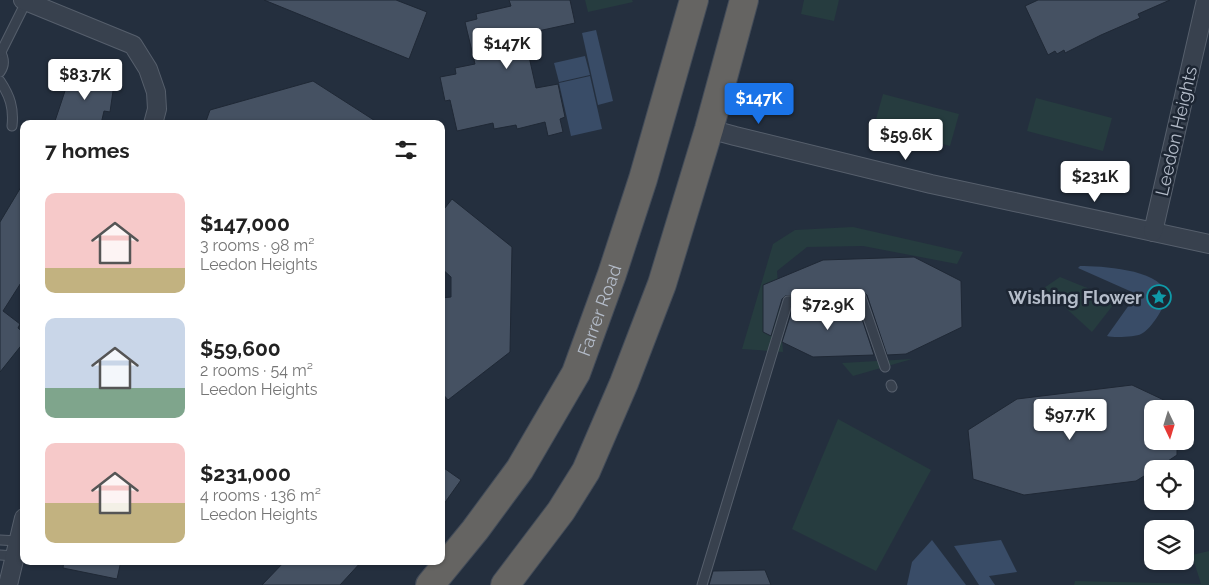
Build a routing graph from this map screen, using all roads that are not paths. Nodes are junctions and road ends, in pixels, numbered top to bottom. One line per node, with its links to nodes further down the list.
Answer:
1 (694, 0): 18 (highway, Farrer Road)
2 (744, 0): 10 (highway)
3 (1206, 0): 11 (street, Leedon Heights)
4 (24, 1): 5 (lane); 8 (street)
5 (0, 52): 6 (lane)
6 (0, 72)
7 (0, 81): 9 (lane)
8 (154, 120)
9 (12, 126)
10 (709, 129): 11 (street); 19 (highway)
11 (1153, 232): 12 (street)
12 (1209, 244)
13 (885, 367): 20 (lane)
14 (20, 528): 16 (street)
15 (0, 540): 16 (lane)
16 (11, 551): 17 (street)
17 (8, 585)
18 (430, 585)
19 (505, 585)
20 (702, 585)

